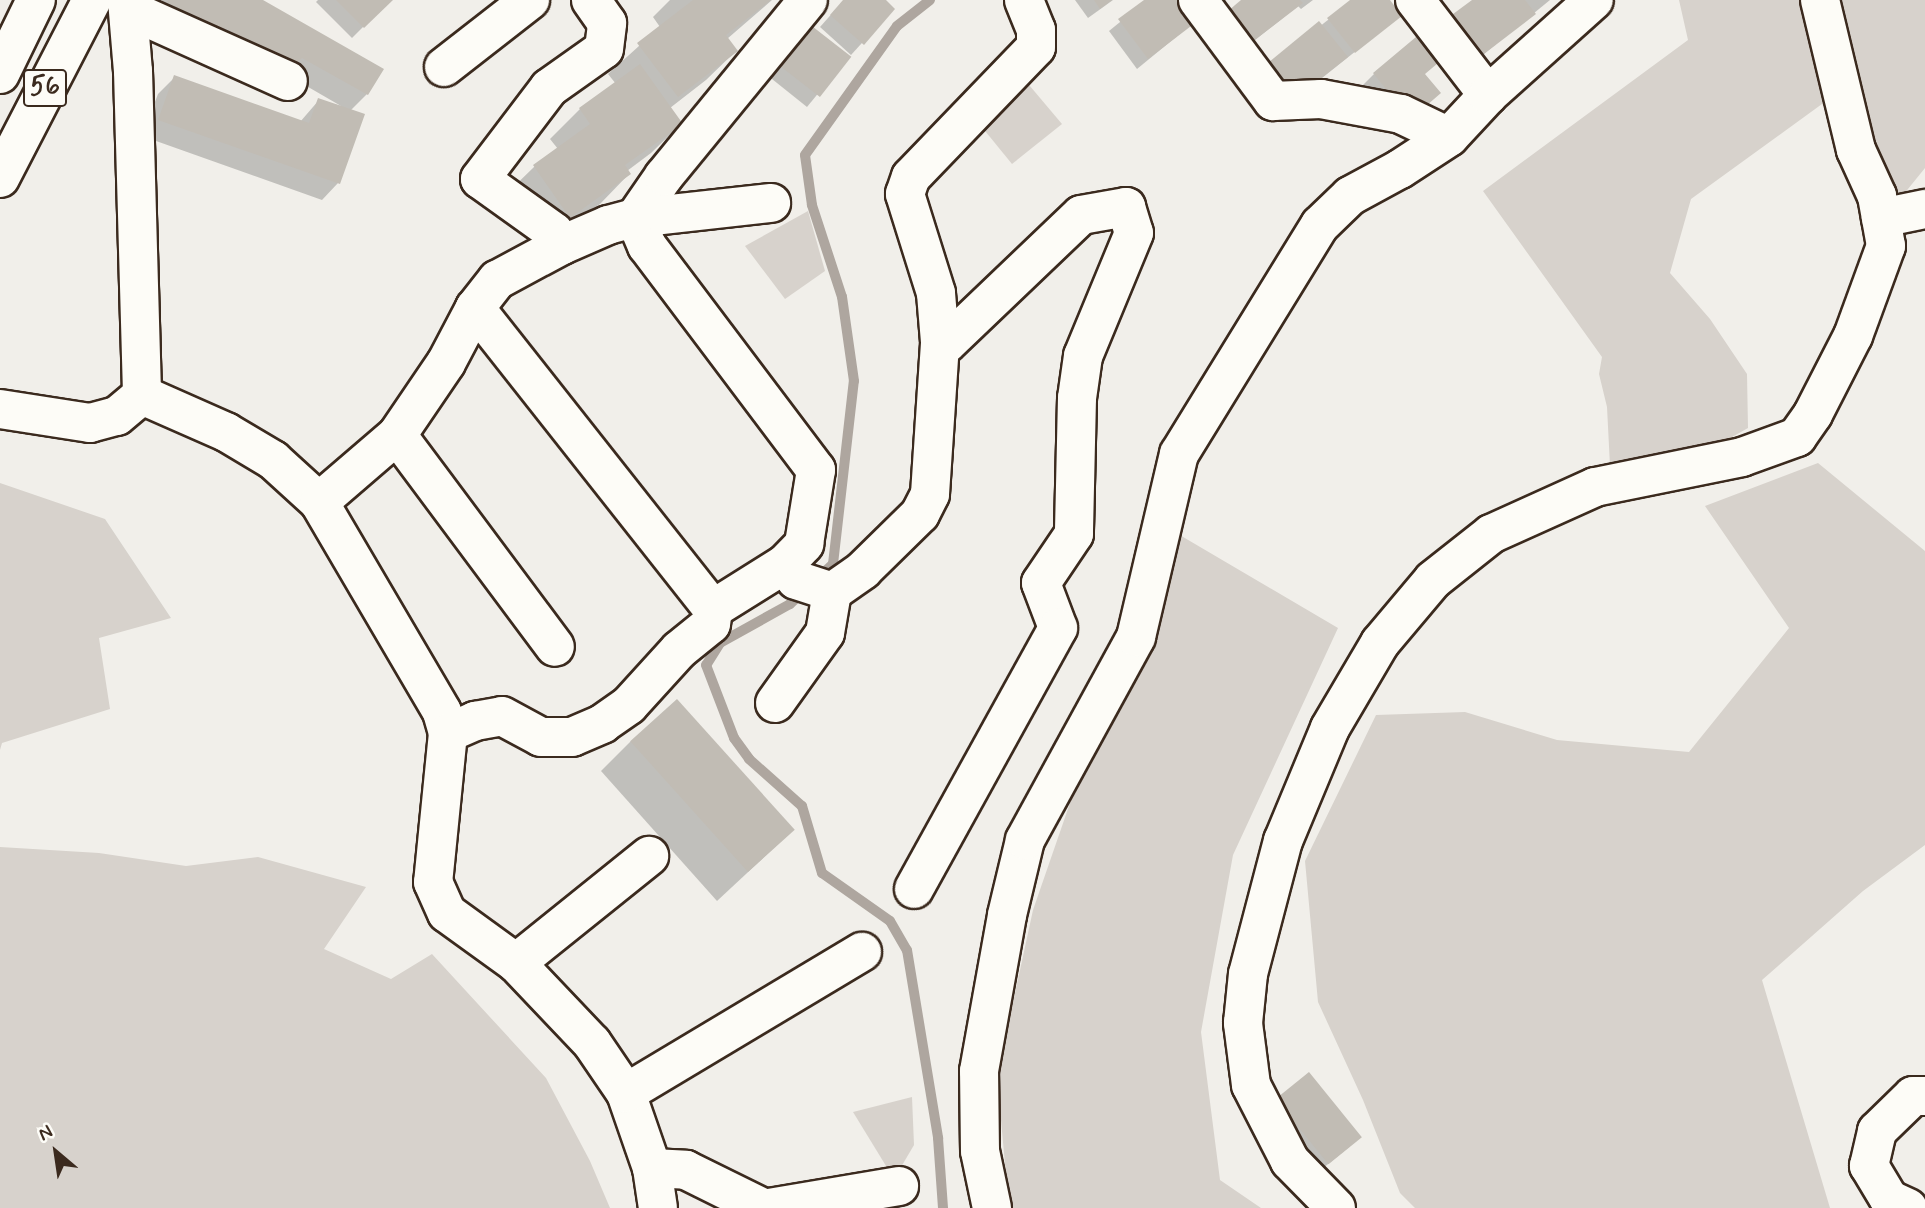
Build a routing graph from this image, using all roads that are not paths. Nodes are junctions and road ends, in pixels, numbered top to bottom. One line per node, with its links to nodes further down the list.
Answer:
1 (36, 0): 13 (main road, 56)
2 (92, 0): 17 (main road, 56)
3 (530, 0): 12 (main road)
4 (591, 0): 22 (main road)
5 (808, 0): 20 (main road)
6 (1024, 0): 24 (main road)
7 (1198, 0): 16 (main road)
8 (1415, 0): 15 (main road)
9 (1594, 0): 15 (main road)
10 (1820, 0): 21 (main road)
11 (128, 5): 14 (main road); 25 (main road)
12 (444, 67)
13 (0, 74)
14 (288, 81)
15 (1488, 95): 16 (main road)
16 (1449, 136): 45 (main road)
17 (0, 177)
18 (771, 203): 20 (main road)
19 (1925, 209): 21 (main road)
20 (635, 218): 22 (main road); 29 (main road)
21 (1881, 218): 46 (main road)
22 (562, 245): 23 (main road)
23 (475, 308): 27 (main road); 30 (main road)
24 (940, 342): 29 (main road); 35 (main road)
25 (142, 396): 26 (main road); 28 (main road)
26 (0, 409)
27 (397, 435): 28 (main road); 31 (main road)
28 (318, 502): 33 (main road)
29 (809, 581): 30 (main road); 32 (main road)
30 (713, 609): 33 (main road)
31 (555, 647)
32 (775, 703)
33 (448, 733): 37 (main road)
34 (649, 856): 37 (main road)
35 (914, 889)
36 (862, 952): 38 (main road)
37 (516, 963): 38 (main road)
38 (626, 1093): 40 (main road)
39 (1925, 1096): 47 (main road)
40 (652, 1168): 42 (main road); 43 (main road)
41 (899, 1186): 44 (main road)
42 (658, 1208)
43 (762, 1208)
44 (769, 1208)
45 (992, 1208)
46 (1336, 1208)
47 (1908, 1208)

